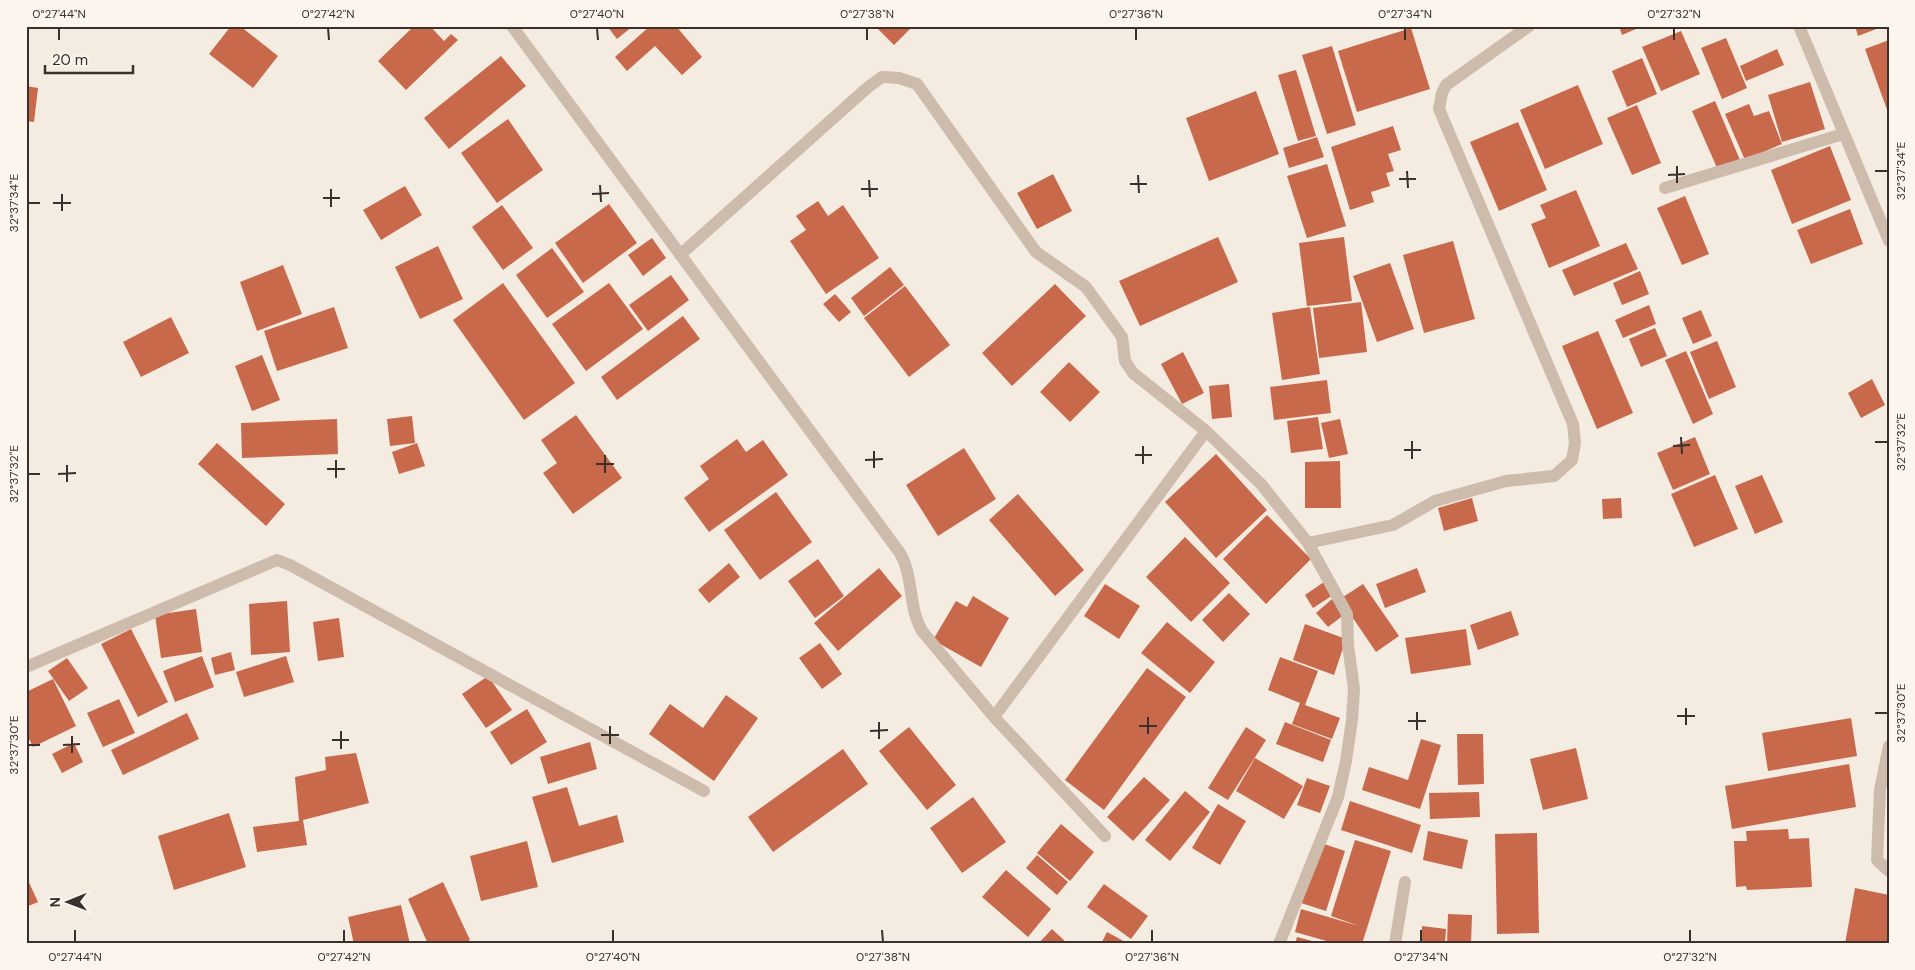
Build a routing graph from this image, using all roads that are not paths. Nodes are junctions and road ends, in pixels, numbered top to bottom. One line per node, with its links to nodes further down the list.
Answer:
1 (512, 26): 7 (street)
2 (1530, 26): 9 (street)
3 (1800, 26): 4 (street)
4 (1843, 134): 5 (street); 6 (street)
5 (1665, 188)
6 (1889, 241)
7 (680, 255): 8 (street); 11 (street)
8 (1206, 431): 9 (street); 11 (street)
9 (1308, 544): 17 (street)
10 (26, 667): 13 (street)
11 (994, 717): 14 (street)
12 (1889, 746): 15 (street)
13 (704, 791)
14 (1105, 836)
15 (1889, 871)
16 (1405, 882): 18 (street)
17 (1279, 944)
18 (1395, 944)

